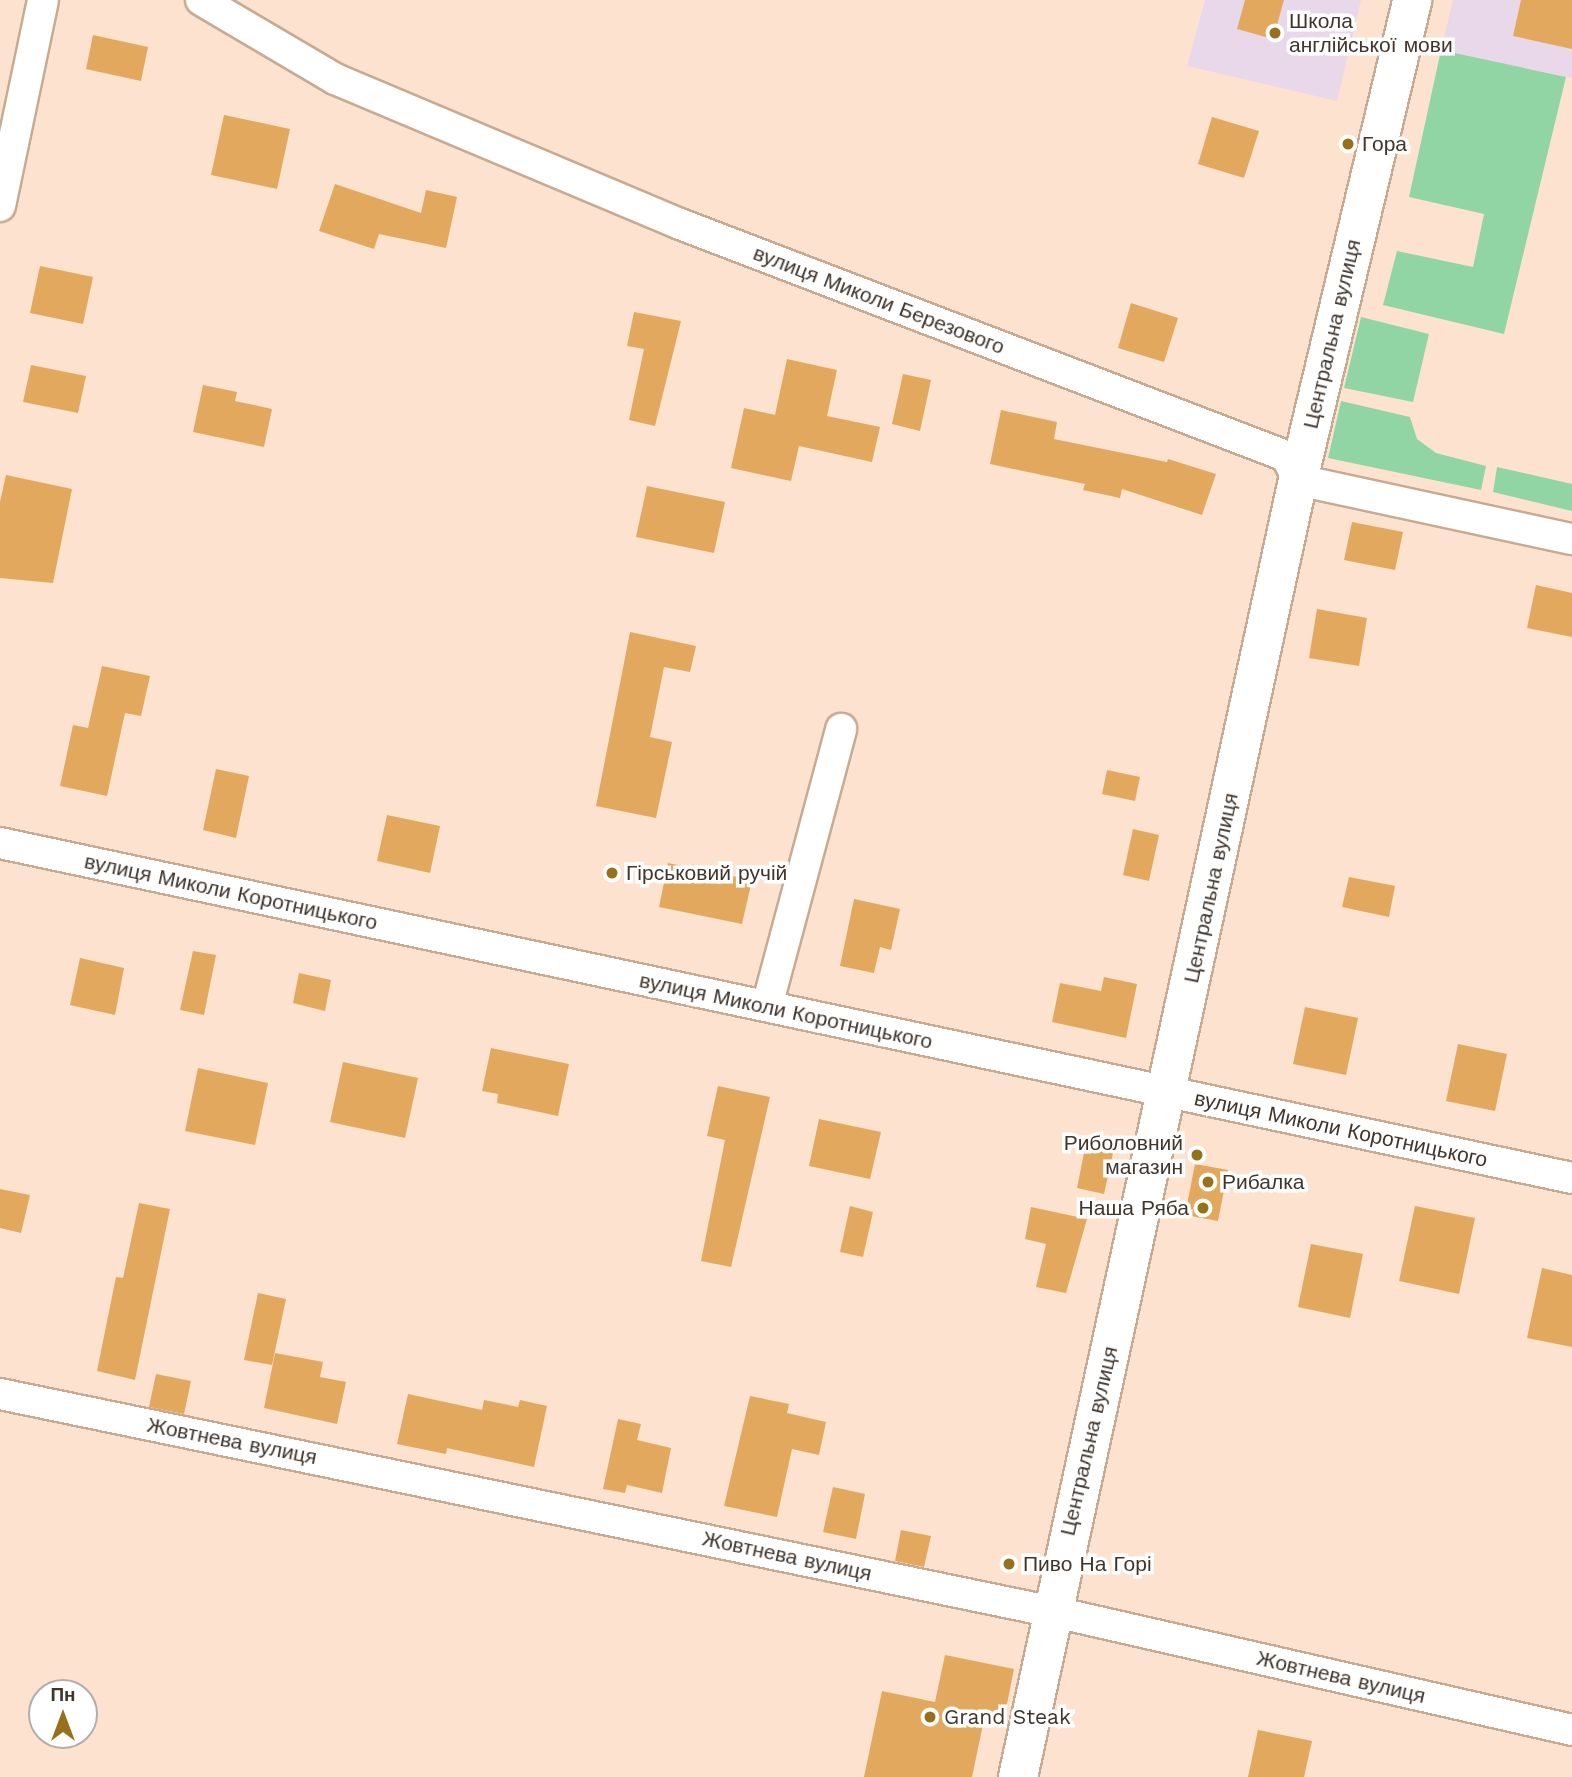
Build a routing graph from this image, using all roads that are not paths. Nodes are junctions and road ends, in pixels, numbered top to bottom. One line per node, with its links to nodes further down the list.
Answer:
1 (43, 0): 4 (street)
2 (201, 0): 5 (street, вулиця Миколи Березового)
3 (1412, 0): 5 (main road, Центральна вулиця)
4 (0, 206)
5 (1298, 480): 6 (street); 10 (main road, Центральна вулиця)
6 (1572, 539)
7 (841, 729): 9 (street)
8 (0, 843): 9 (street, вулиця Миколи Коротницького)
9 (767, 1006): 10 (street, вулиця Миколи Коротницького)
10 (1168, 1092): 11 (street, вулиця Миколи Коротницького); 13 (main road, Центральна вулиця)
11 (1572, 1178)
12 (0, 1394): 13 (street, Жовтнева вулиця)
13 (1051, 1611): 14 (street, Жовтнева вулиця); 15 (main road, Центральна вулиця)
14 (1572, 1730)
15 (1018, 1777)

